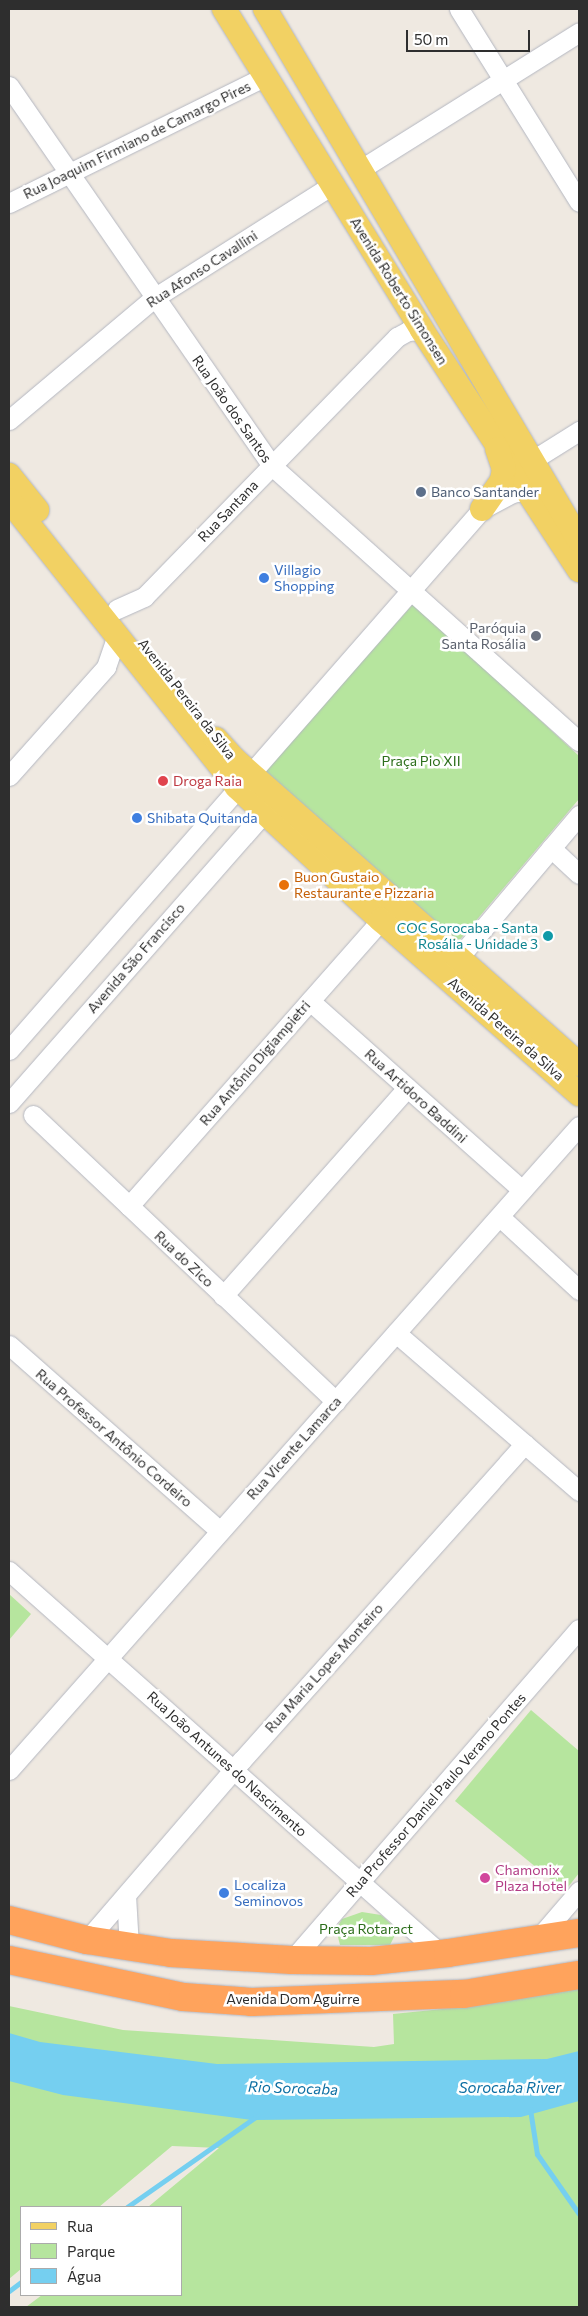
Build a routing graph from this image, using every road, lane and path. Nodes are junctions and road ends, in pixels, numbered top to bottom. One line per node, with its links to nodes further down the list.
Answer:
1 (224, 9): 5 (main road, Avenida Roberto Simonsen)
2 (265, 9): 8 (main road, Avenida Roberto Simonsen)
3 (459, 9): 6 (street)
4 (579, 32): 6 (street)
5 (266, 76): 9 (street, Rua Joaquim Firmiano de Camargo Pires); 10 (main road, Avenida Roberto Simonsen)
6 (504, 81): 8 (street); 11 (street)
7 (9, 86): 9 (street, Rua João dos Santos)
8 (361, 169): 15 (main road, Avenida Roberto Simonsen)
9 (69, 174): 12 (street, Rua Joaquim Firmiano de Camargo Pires); 13 (street, Rua João dos Santos)
10 (332, 185): 13 (street, Rua Afonso Cavallini); 14 (main road, Avenida Roberto Simonsen)
11 (579, 202)
12 (9, 203)
13 (154, 298): 16 (street, Rua Afonso Cavallini); 20 (street, Rua João dos Santos)
14 (422, 330): 15 (main road); 17 (main road, Avenida Roberto Simonsen); 20 (street, Rua Santana)
15 (477, 372): 19 (main road, Avenida Roberto Simonsen)
16 (9, 420)
17 (489, 429): 19 (main road); 22 (main road, Avenida Roberto Simonsen); 23 (main road)
18 (579, 431): 19 (street)
19 (531, 461): 25 (main road, Avenida Roberto Simonsen)
20 (272, 466): 28 (street, Rua João dos Santos); 29 (street, Rua Santana)
21 (9, 475): 29 (main road, Avenida Pereira da Silva)
22 (529, 490): 23 (street); 26 (main road); 27 (main road, Avenida Roberto Simonsen)
23 (482, 509): 28 (street)
24 (13, 511): 30 (main road, Avenida Pereira da Silva)
25 (579, 540)
26 (579, 555)
27 (579, 570)
28 (412, 589): 31 (street, Rua João dos Santos); 33 (street)
29 (117, 608): 33 (main road, Avenida Pereira da Silva)
30 (117, 635): 32 (street); 33 (main road, Avenida Pereira da Silva)
31 (579, 741)
32 (9, 776)
33 (243, 779): 34 (main road, Avenida Pereira da Silva); 39 (main road, Avenida Pereira da Silva); 42 (street)
34 (264, 813): 38 (main road, Avenida Pereira da Silva); 44 (street, Avenida São Francisco)
35 (579, 815): 36 (street)
36 (551, 848): 37 (street); 39 (street)
37 (579, 874)
38 (381, 920): 40 (main road, Avenida Pereira da Silva); 41 (street, Rua Antônio Digiampietri)
39 (460, 956): 40 (street, Avenida Pereira da Silva); 43 (main road, Avenida Pereira da Silva)
40 (433, 965): 46 (main road, Avenida Pereira da Silva)
41 (310, 1001): 45 (street, Rua Artidoro Baddini); 52 (street, Rua Antônio Digiampietri)
42 (10, 1047)
43 (579, 1064)
44 (23, 1086): 47 (street, Avenida São Francisco); 49 (street, Rua do Zico)
45 (407, 1088): 51 (street, Rua Artidoro Baddini); 55 (street)
46 (579, 1094)
47 (9, 1103)
48 (9, 1107): 49 (street, Rua do Zico)
49 (32, 1115): 52 (street, Rua do Zico)
50 (579, 1126): 51 (street, Rua Vicente Lamarca)
51 (522, 1190): 53 (street, Rua Vicente Lamarca)
52 (129, 1206): 55 (street, Rua do Zico)
53 (500, 1217): 54 (street); 56 (street, Rua Vicente Lamarca)
54 (579, 1290)
55 (223, 1296): 58 (street, Rua do Zico)
56 (396, 1333): 58 (street, Rua Vicente Lamarca); 59 (street)
57 (9, 1345): 61 (street, Rua Professor Antônio Cordeiro)
58 (336, 1402): 61 (street, Rua Vicente Lamarca)
59 (525, 1444): 60 (street); 66 (street, Rua Maria Lopes Monteiro)
60 (579, 1490)
61 (220, 1531): 64 (street, Rua Vicente Lamarca)
62 (9, 1571): 64 (street, Rua João Antunes do Nascimento)
63 (579, 1629): 67 (street, Rua Professor Daniel Paulo Verano Pontes)
64 (109, 1659): 65 (street, Rua Vicente Lamarca); 66 (street, Rua João Antunes do Nascimento)
65 (9, 1770)
66 (234, 1770): 67 (street, Rua João Antunes do Nascimento); 69 (street, Rua Maria Lopes Monteiro)
67 (360, 1883): 75 (street, Rua João Antunes do Nascimento); 77 (street, Rua Professor Daniel Paulo Verano Pontes)
68 (579, 1891): 73 (street)
69 (126, 1895): 72 (street, Rua Maria Lopes Monteiro); 74 (street)
70 (9, 1920): 72 (highway)
71 (579, 1933): 73 (highway)
72 (87, 1940): 74 (highway)
73 (537, 1940): 75 (highway)
74 (129, 1947): 77 (highway)
75 (448, 1954): 77 (highway)
76 (9, 1960): 78 (highway, Avenida Dom Aguirre)
77 (292, 1960)
78 (579, 1975)

